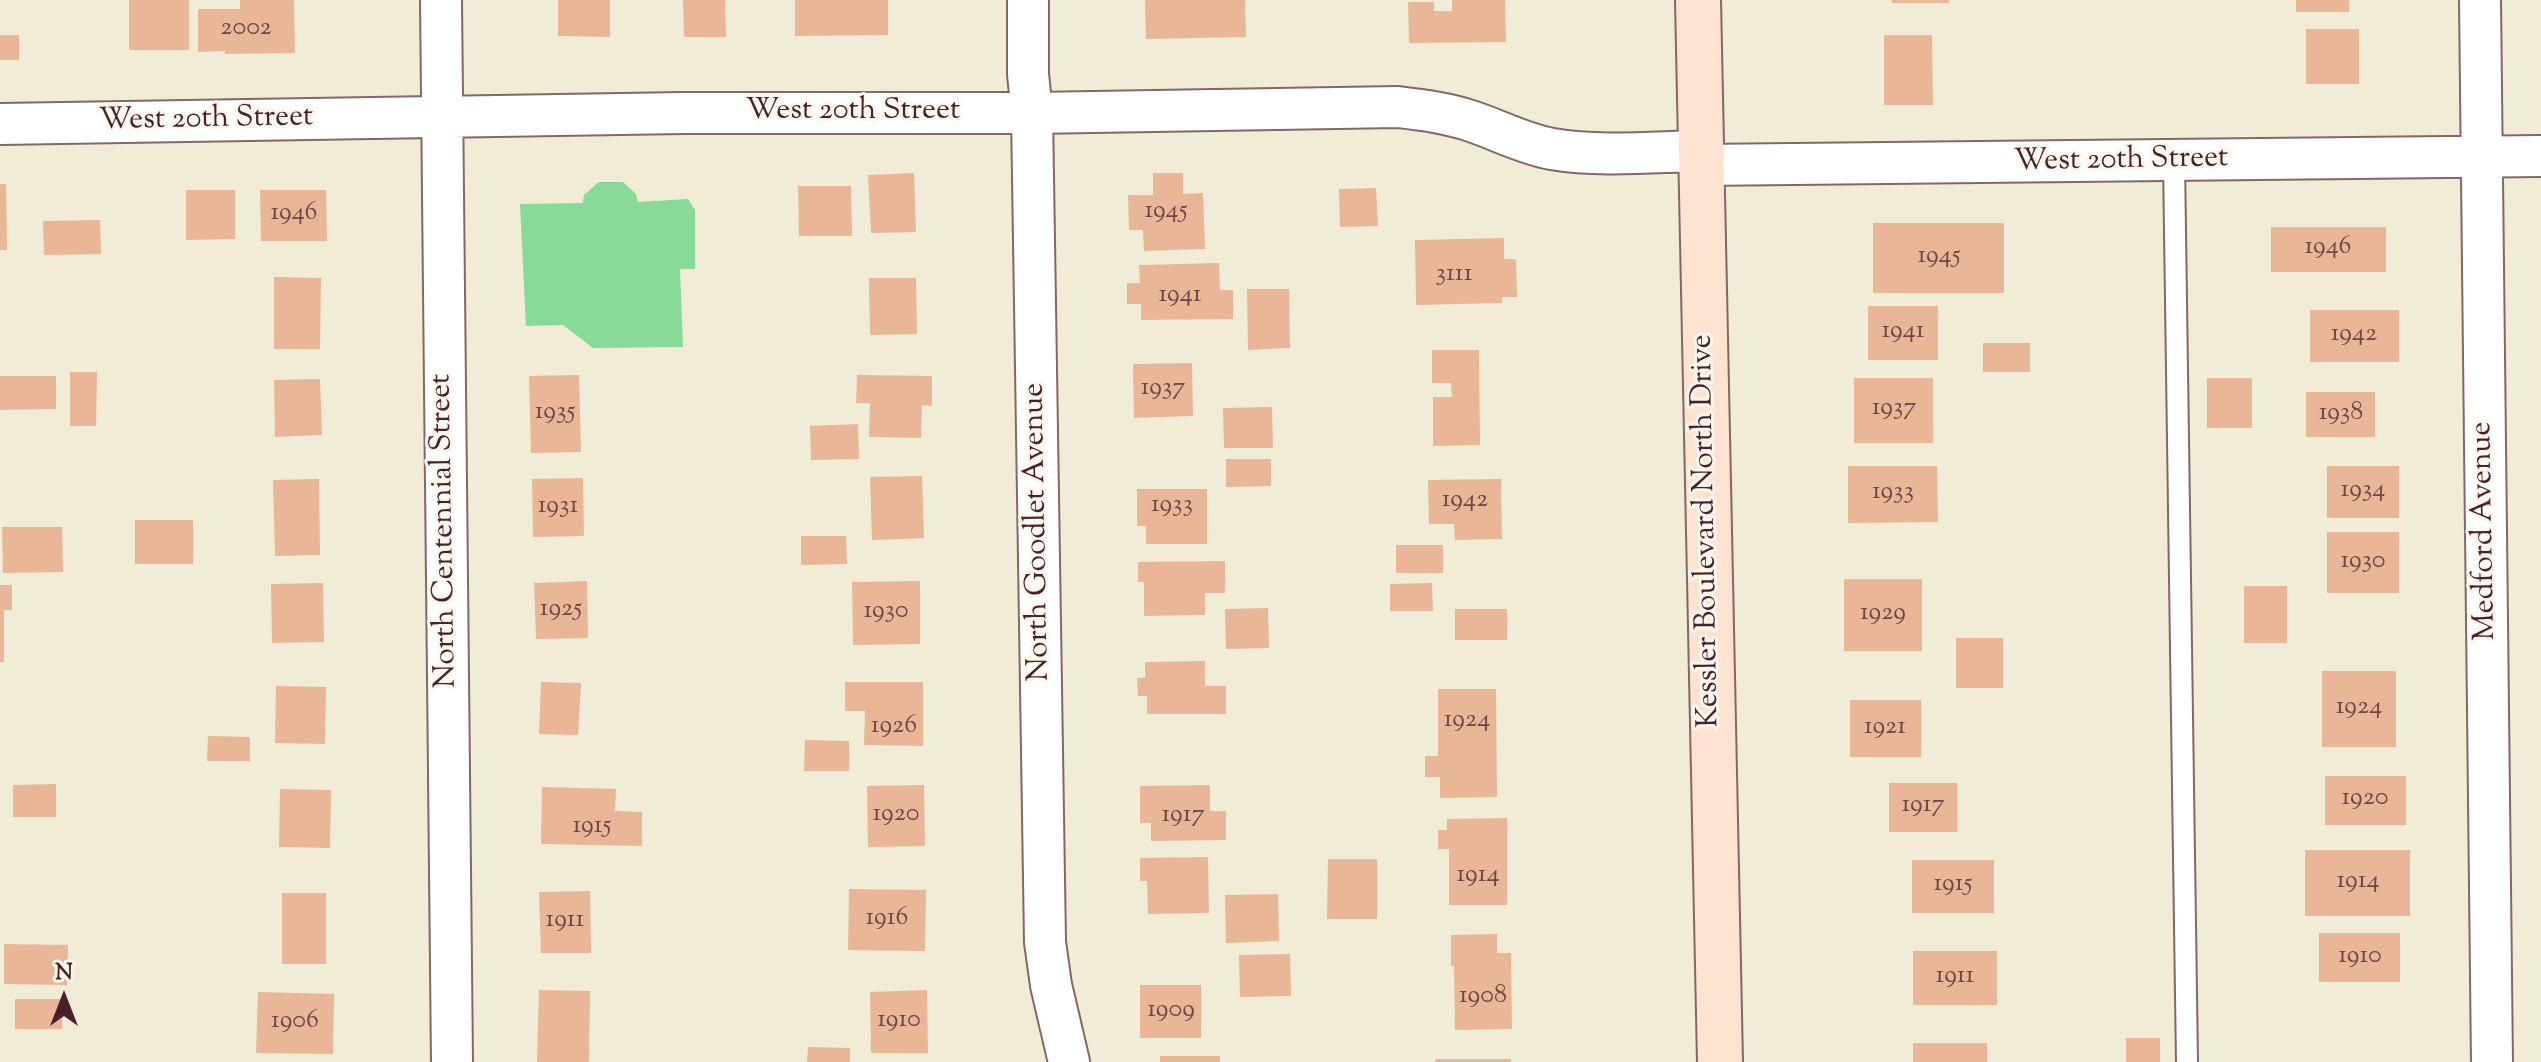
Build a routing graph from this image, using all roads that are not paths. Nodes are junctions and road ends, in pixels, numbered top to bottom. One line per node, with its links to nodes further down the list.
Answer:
1 (441, 0): 6 (street, North Centennial Street)
2 (1028, 0): 5 (street, North Goodlet Avenue)
3 (1698, 0): 10 (main road, Kessler Boulevard North Drive)
4 (2480, 0): 9 (street, Medford Avenue)
5 (1032, 113): 6 (street, West 20th Street); 10 (street, West 20th Street); 13 (street, North Goodlet Avenue)
6 (441, 118): 7 (street, West 20th Street); 12 (street, North Centennial Street)
7 (0, 124)
8 (2541, 156): 9 (street, West 20th Street)
9 (2483, 157): 11 (street, West 20th Street); 16 (street, Medford Avenue)
10 (1700, 158): 11 (street, West 20th Street); 14 (main road, Kessler Boulevard North Drive)
11 (2174, 162): 15 (lane)
12 (452, 1062)
13 (1069, 1062)
14 (1720, 1062)
15 (2187, 1062)
16 (2492, 1062)

